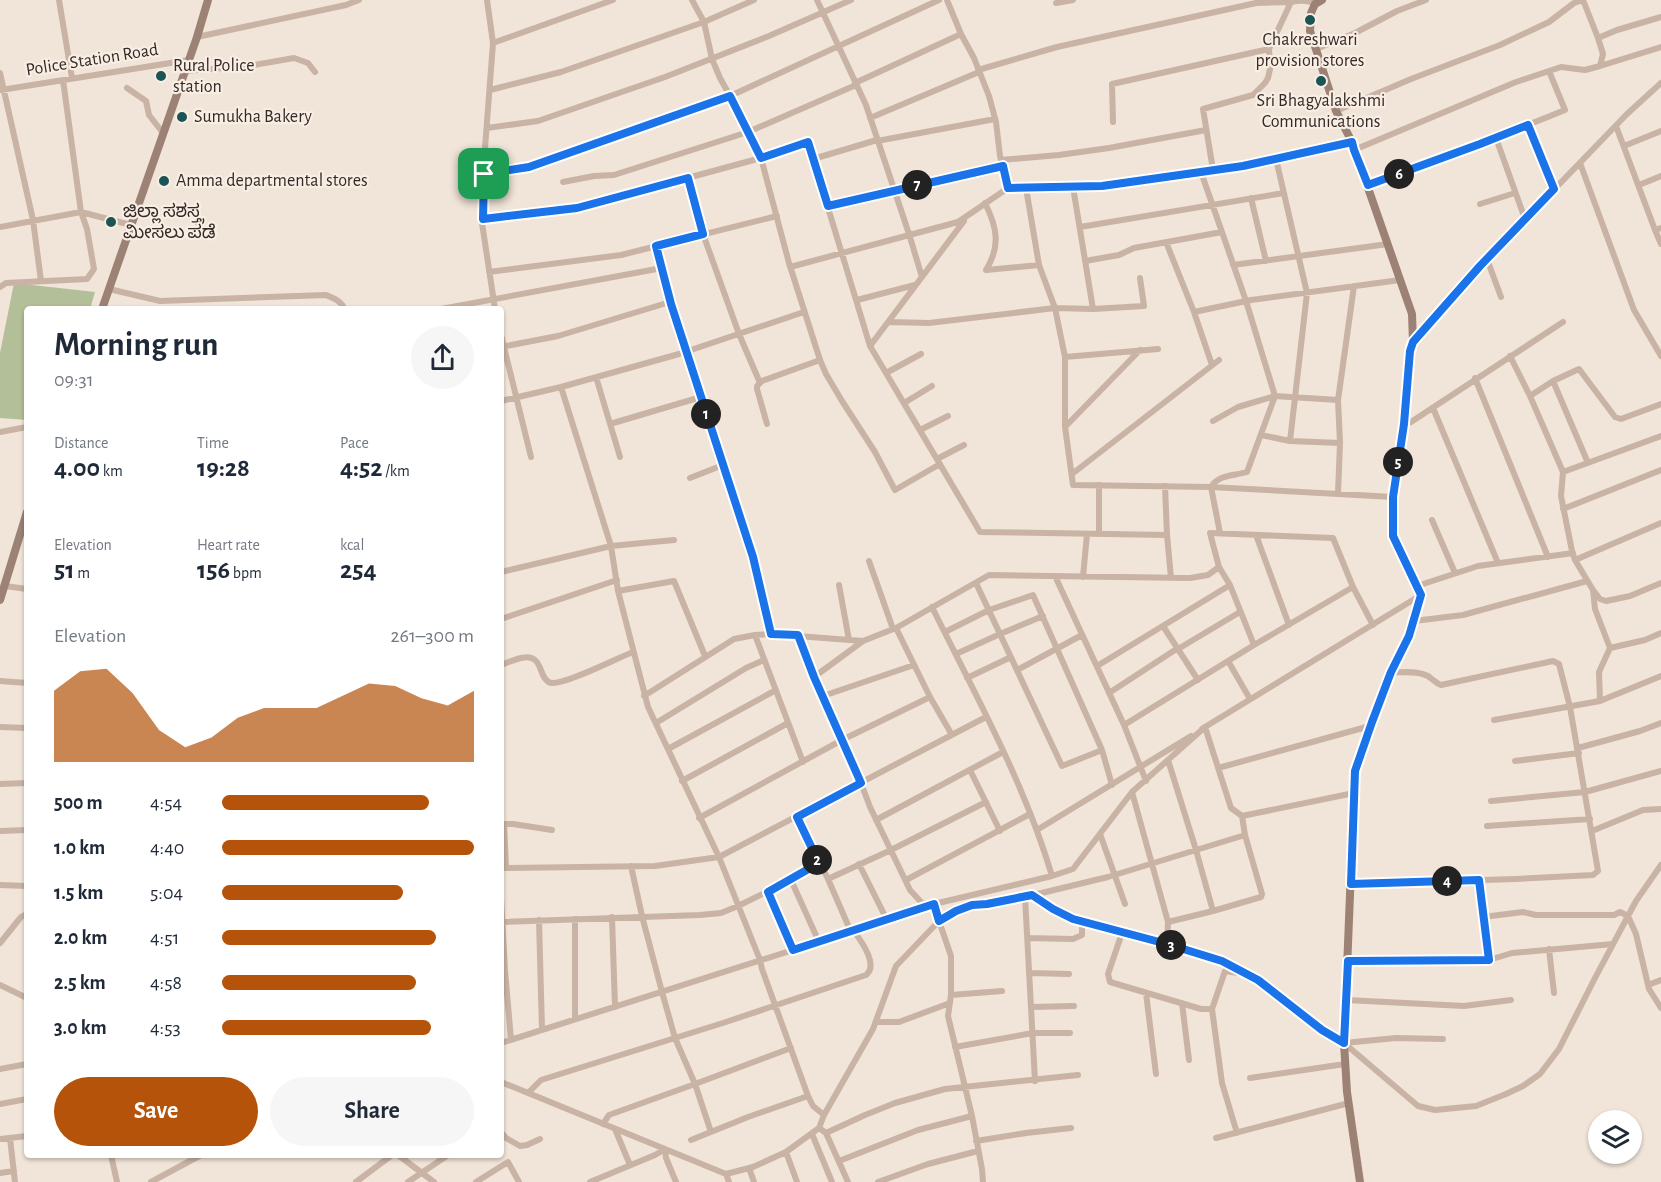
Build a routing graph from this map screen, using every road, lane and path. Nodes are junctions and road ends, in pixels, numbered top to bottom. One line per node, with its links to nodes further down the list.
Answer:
1 (59, 0): 39 (street)
2 (208, 0): 24 (street)
3 (358, 0): 18 (street)
4 (487, 0): 26 (street)
5 (613, 0): 26 (street)
6 (692, 0): 22 (street)
7 (754, 0): 22 (street)
8 (817, 0): 20 (street)
9 (851, 0): 20 (street)
10 (939, 0): 27 (street)
11 (946, 0): 23 (street)
12 (1073, 0): 19 (street)
13 (1426, 0): 30 (street)
14 (1583, 0): 25 (street); 47 (street)
15 (1256, 1): 16 (street); 35 (street)
16 (1291, 2): 17 (street); 29 (street)
17 (1318, 2): 30 (street)
18 (346, 3): 24 (street)
19 (1056, 3)
20 (823, 13): 27 (street); 31 (street)
21 (1661, 17): 25 (street)
22 (704, 22): 31 (street); 45 (street)
23 (961, 34): 35 (street); 42 (street)
24 (197, 38): 32 (street)
25 (1598, 38): 33 (street)
26 (493, 43): 45 (street)
27 (839, 47): 42 (street); 46 (street)
28 (1661, 47): 33 (street)
29 (1269, 49): 50 (street); 54 (street)
30 (1316, 49): 47 (street)
31 (712, 59): 46 (street); 53 (street)
32 (189, 60): 34 (street); 39 (street, Police Station Road)
33 (1600, 66): 36 (street)
34 (185, 71): 37 (street); 57 (street)
35 (978, 71): 48 (street); 49 (street)
36 (1548, 71): 51 (street); 60 (street)
37 (315, 72)
38 (0, 73): 44 (street)
39 (72, 78): 40 (street, Police Station Road)
40 (63, 80): 44 (street, Police Station Road); 87 (street)
41 (1661, 83): 52 (street)
42 (856, 84): 48 (street); 56 (street)
43 (127, 88): 57 (street)
44 (2, 90): 92 (street)
45 (490, 90): 53 (street)
46 (730, 96): 56 (street); 69 (street)
47 (1336, 111): 60 (street)
48 (870, 118): 59 (street)
49 (995, 118): 59 (street); 65 (street)
50 (1113, 122)
51 (1528, 125): 58 (street); 78 (street)
52 (1616, 126): 61 (street); 66 (street)
53 (487, 128): 69 (street)
54 (1206, 130): 65 (street); 67 (street)
55 (1661, 131): 61 (street)
56 (748, 132): 62 (street); 72 (street)
57 (163, 133): 93 (street)
58 (1496, 138): 73 (street); 81 (street)
59 (877, 141): 63 (street); 79 (street)
60 (1353, 146): 64 (street); 73 (street)
61 (1624, 146): 74 (street)
62 (761, 158): 63 (street); 71 (street); 89 (street)
63 (813, 159): 86 (street)
64 (1276, 159): 67 (street); 80 (street)
65 (1002, 163): 76 (street); 79 (street)
66 (1580, 163): 78 (street); 148 (street)
67 (1213, 170): 68 (street)
68 (1202, 172): 75 (street); 85 (street)
69 (484, 174): 90 (street)
70 (1661, 176): 74 (street)
71 (688, 178): 90 (street); 98 (street)
72 (563, 182)
73 (1368, 185): 101 (street)
74 (1639, 185): 96 (street)
75 (1073, 187): 77 (street); 95 (street)
76 (1008, 188): 77 (street); 83 (street)
77 (1026, 188): 109 (street)
78 (1554, 189): 91 (street)
79 (893, 190): 86 (street); 99 (street)
80 (1284, 193): 82 (street); 105 (street)
81 (1515, 193): 84 (street); 91 (street)
82 (1251, 198): 85 (street); 108 (street)
83 (985, 202): 88 (street); 109 (street)
84 (1480, 204)
85 (1213, 205): 95 (street); 97 (street)
86 (828, 206): 104 (street)
87 (81, 212): 92 (street); 93 (street); 117 (street)
88 (968, 215): 99 (street); 114 (street)
89 (777, 216): 98 (street); 111 (street)
90 (483, 219): 113 (street)
91 (1525, 219): 106 (street)
92 (33, 220): 94 (street); 117 (street)
93 (131, 225): 121 (street)
94 (0, 227)
95 (1080, 227): 107 (street)
96 (1658, 229): 102 (street)
97 (1222, 232): 100 (street); 110 (street)
98 (703, 234): 103 (street); 138 (street)
99 (909, 234): 104 (street); 114 (street)
100 (1166, 242): 107 (street); 135 (street)
101 (1388, 244): 105 (street); 116 (street)
102 (1661, 244)
103 (656, 246): 112 (street); 113 (street)
104 (843, 254): 111 (street); 125 (street)
105 (1299, 257): 108 (street); 122 (street)
106 (1487, 259): 123 (street); 139 (street)
107 (1085, 261): 133 (street)
108 (1266, 261): 110 (street)
109 (1039, 264): 132 (street)
110 (1233, 265): 126 (street)
111 (790, 267): 134 (street)
112 (662, 268): 124 (street); 127 (street)
113 (489, 272): 124 (street)
114 (922, 277): 118 (street)
115 (1140, 278): 133 (street)
116 (1400, 280): 119 (street); 139 (street)
117 (41, 281): 120 (street)
118 (916, 285): 125 (street); 136 (street)
119 (1354, 286): 122 (street); 166 (street)
120 (0, 287)
121 (109, 289): 128 (street); 129 (street)
122 (1307, 292): 126 (street); 161 (street)
123 (1501, 297)
124 (492, 299): 130 (street); 131 (street)
125 (857, 300): 140 (street)
126 (1245, 301): 135 (street); 160 (street)
127 (670, 302): 141 (street); 144 (street)
128 (103, 306)
129 (344, 306)
130 (456, 306)
131 (494, 306)
132 (1055, 308): 133 (street); 136 (street); 149 (street)
133 (1093, 309)
134 (804, 312): 138 (street); 150 (street)
135 (1194, 312): 152 (street)
136 (888, 322): 140 (street)
137 (1563, 322): 147 (street)
138 (739, 334): 144 (street); 157 (street)
139 (1413, 342): 174 (street)
140 (870, 346): 153 (street)
141 (504, 347)
142 (1158, 349): 143 (street)
143 (1140, 350): 149 (street); 175 (street)
144 (686, 352): 154 (street); 163 (street)
145 (504, 354): 164 (street)
146 (921, 354): 153 (street)
147 (1510, 356): 155 (street); 162 (street)
148 (1661, 356)
149 (1065, 357): 175 (street)
150 (820, 360): 157 (street); 186 (street)
151 (1219, 360): 152 (street)
152 (1212, 365): 191 (street)
153 (886, 373): 167 (street)
154 (596, 377): 159 (street); 172 (street)
155 (1475, 378): 169 (street); 209 (street)
156 (1553, 381): 162 (street); 168 (street); 187 (street)
157 (759, 383): 173 (street)
158 (932, 386): 167 (street)
159 (561, 387): 164 (street); 208 (street)
160 (1275, 396): 161 (street); 171 (street); 179 (street)
161 (1295, 396): 166 (street); 181 (street)
162 (1530, 396): 190 (street)
163 (701, 397): 172 (street); 188 (street)
164 (516, 398): 165 (street); 184 (street)
165 (504, 400)
166 (1338, 400): 182 (street)
167 (904, 403): 177 (street)
168 (1661, 404)
169 (1433, 408): 174 (street); 212 (street)
170 (948, 416): 177 (street)
171 (1212, 421)
172 (610, 424): 185 (street)
173 (767, 424)
174 (1404, 424): 197 (street)
175 (1065, 427): 191 (street)
176 (24, 428): 178 (street)
177 (920, 430): 186 (street)
178 (0, 432)
179 (1261, 435): 181 (street); 195 (street)
180 (1661, 436): 187 (street)
181 (1290, 441): 182 (street)
182 (1340, 443): 196 (street)
183 (964, 445): 186 (street)
184 (531, 457)
185 (620, 457)
186 (938, 461): 203 (street)
187 (1588, 463): 190 (street)
188 (723, 465): 192 (street); 244 (street)
189 (1661, 470): 198 (street)
190 (1563, 472): 198 (street)
191 (1072, 474): 193 (street)
192 (690, 478)
193 (1099, 485): 194 (street); 204 (street)
194 (1165, 486): 195 (street); 205 (street)
195 (1211, 486): 196 (street); 202 (street)
196 (1338, 493): 197 (street)
197 (1393, 497): 225 (street)
198 (1563, 509): 210 (street)
199 (1432, 520): 215 (street)
200 (24, 522): 230 (street)
201 (1661, 523): 210 (street)
202 (1220, 533): 206 (street); 213 (street)
203 (1087, 534): 204 (street); 217 (street)
204 (1098, 534): 205 (street)
205 (1167, 535): 218 (street)
206 (1257, 535): 226 (street); 238 (street)
207 (674, 540): 208 (street)
208 (611, 546): 214 (street); 219 (street)
209 (1548, 557): 210 (street); 212 (street)
210 (1574, 557): 220 (street)
211 (869, 561): 241 (street)
212 (1498, 563): 215 (street)
213 (1219, 567): 218 (street); 224 (street)
214 (504, 571)
215 (1455, 573): 225 (street)
216 (1055, 576): 217 (street); 221 (street); 248 (street)
217 (1083, 577): 218 (street)
218 (1171, 578)
219 (617, 580): 229 (street); 236 (street)
220 (1587, 581): 228 (street); 237 (street)
221 (976, 583): 232 (street); 233 (street)
222 (1661, 583): 228 (street)
223 (839, 585): 249 (street)
224 (1230, 585): 234 (street); 240 (street)
225 (1417, 586): 231 (street)
226 (1353, 587): 238 (street); 239 (street)
227 (24, 589): 230 (street)
228 (1593, 590): 253 (street)
229 (618, 591): 255 (street); 257 (street)
230 (2, 593)
231 (1421, 595): 237 (street); 239 (street)
232 (932, 607): 241 (street); 242 (street)
233 (989, 610): 235 (street); 242 (street); 245 (street)
234 (1240, 612): 251 (street); 254 (street)
235 (1043, 616): 245 (street); 252 (street)
236 (504, 619)
237 (1414, 621): 265 (street)
238 (1289, 625): 251 (street)
239 (1373, 625): 277 (street)
240 (1163, 626): 254 (street); 263 (street)
241 (894, 629): 250 (street); 262 (street)
242 (945, 632): 256 (street)
243 (1661, 633): 253 (street)
244 (771, 634): 246 (street); 247 (street)
245 (1000, 634): 256 (street); 258 (street)
246 (755, 635): 257 (street); 259 (street)
247 (798, 635): 249 (street); 267 (street)
248 (1082, 635): 252 (street); 263 (street)
249 (849, 640): 250 (street)
250 (862, 641): 267 (street)
251 (1254, 645): 260 (street)
252 (1058, 648): 264 (street); 293 (street)
253 (1610, 648): 278 (street)
254 (1178, 649): 269 (street); 273 (street)
255 (633, 652): 261 (street); 274 (street)
256 (956, 654): 268 (street)
257 (705, 656): 274 (street)
258 (1011, 657): 264 (street); 268 (street)
259 (764, 660): 272 (street); 282 (street)
260 (1228, 661): 269 (street); 277 (street)
261 (504, 664)
262 (914, 665): 275 (street); 276 (street)
263 (1097, 666): 273 (street)
264 (1017, 670): 293 (street)
265 (1391, 672): 279 (street); 285 (street)
266 (1661, 676): 278 (street)
267 (814, 677): 275 (street)
268 (967, 678): 280 (street)
269 (1198, 680): 284 (street)
270 (0, 681): 271 (street)
271 (24, 683)
272 (776, 690): 283 (street); 292 (street)
273 (1109, 693): 284 (street)
274 (644, 696): 282 (street)
275 (823, 696): 291 (street)
276 (930, 697): 290 (street); 291 (street)
277 (1250, 699): 288 (street)
278 (1600, 701): 279 (street)
279 (1570, 707): 281 (street); 294 (street)
280 (986, 717): 290 (street); 295 (street)
281 (1494, 720)
282 (656, 723): 292 (street)
283 (788, 723): 298 (street); 303 (street)
284 (1124, 725): 299 (street)
285 (1370, 726): 300 (street); 311 (street)
286 (1660, 726): 294 (street)
287 (0, 727): 289 (street)
288 (1205, 727): 296 (street); 299 (street); 300 (street)
289 (24, 728)
290 (952, 735): 306 (street)
291 (842, 740): 298 (street); 306 (street)
292 (668, 749): 303 (street)
293 (1102, 750): 308 (street)
294 (1578, 750): 297 (street); 310 (street)
295 (1003, 752): 301 (street); 315 (street)
296 (1168, 760): 304 (street); 332 (street)
297 (1515, 761)
298 (803, 762): 318 (street)
299 (1141, 768): 304 (street); 308 (street)
300 (1218, 768): 316 (street)
301 (970, 770): 313 (street); 320 (street)
302 (1661, 771): 310 (street)
303 (682, 781): 318 (street)
304 (1146, 781): 309 (street)
305 (24, 783): 307 (street)
306 (861, 783): 317 (street); 320 (street)
307 (0, 784)
308 (1112, 785): 325 (street)
309 (1132, 792): 329 (street); 335 (street)
310 (1585, 792): 312 (street); 319 (street)
311 (1354, 793): 316 (street); 346 (street)
312 (1491, 801)
313 (986, 802): 327 (street); 331 (street)
314 (1661, 808): 328 (street)
315 (1030, 814): 325 (street); 327 (street)
316 (1242, 816): 330 (street)
317 (797, 817): 333 (street); 334 (street)
318 (699, 818): 333 (street)
319 (1590, 819): 322 (street); 328 (street)
320 (876, 820): 331 (street)
321 (504, 824): 324 (street)
322 (1487, 826)
323 (24, 830): 326 (street)
324 (552, 830)
325 (1037, 830): 341 (street)
326 (0, 831)
327 (1000, 831): 344 (street)
328 (1592, 831): 345 (street)
329 (1100, 834): 340 (street); 341 (street)
330 (1245, 835): 332 (street); 354 (street)
331 (891, 850): 336 (street); 344 (street)
332 (1196, 850): 335 (street); 354 (street)
333 (718, 857): 337 (street); 353 (street)
334 (819, 863): 342 (street); 343 (street)
335 (1153, 863): 340 (street); 366 (street)
336 (859, 864): 342 (street); 362 (street)
337 (631, 866): 339 (street); 357 (street)
338 (1661, 866): 355 (street)
339 (504, 868)
340 (1115, 874): 350 (street); 352 (street)
341 (1053, 876): 351 (street)
342 (828, 879): 369 (street)
343 (791, 880): 349 (street); 372 (street)
344 (906, 880): 351 (street)
345 (1479, 880): 346 (street); 359 (street)
346 (1351, 884): 380 (street)
347 (0, 885): 348 (street)
348 (24, 886)
349 (768, 892): 353 (street); 377 (street)
350 (1028, 896): 363 (street); 365 (street); 371 (street)
351 (934, 904): 362 (street); 363 (street)
352 (1125, 904)
353 (738, 906): 357 (street); 378 (street)
354 (1213, 911): 366 (street)
355 (1628, 915): 359 (street); 375 (street); 387 (street)
356 (24, 916): 368 (street)
357 (642, 916): 358 (street); 389 (street)
358 (612, 917): 360 (street); 401 (street)
359 (1484, 917): 379 (street)
360 (575, 919): 361 (street); 404 (street)
361 (538, 920): 364 (street); 406 (street)
362 (887, 920): 369 (street)
363 (939, 921): 392 (street); 405 (street)
364 (504, 922)
365 (1082, 922): 370 (street); 371 (street)
366 (1168, 922): 374 (street)
367 (0, 928): 368 (street)
368 (10, 930): 373 (street)
369 (853, 931): 372 (street); 399 (street)
370 (1122, 933): 374 (street); 390 (street)
371 (1028, 938): 381 (street)
372 (819, 942): 377 (street)
373 (0, 943)
374 (1167, 944): 383 (street)
375 (1613, 944): 376 (street); 413 (street)
376 (1549, 949): 379 (street); 391 (street)
377 (793, 950): 378 (street)
378 (760, 960): 389 (street); 399 (street)
379 (1489, 960): 380 (street)
380 (1348, 961): 394 (street)
381 (1029, 973): 382 (street); 402 (street)
382 (1069, 974)
383 (1249, 975): 403 (street); 413 (street)
384 (504, 979): 411 (street)
385 (1661, 980): 387 (street)
386 (0, 985): 393 (street)
387 (1648, 985): 398 (street)
388 (1002, 991): 392 (street)
389 (662, 992): 401 (street); 409 (street)
390 (1146, 993): 397 (street); 420 (street)
391 (1554, 993)
392 (951, 995): 396 (street)
393 (24, 997)
394 (1346, 999): 395 (street); 413 (street)
395 (1511, 1000)
396 (950, 1003): 405 (street); 414 (street)
397 (1182, 1003): 403 (street); 416 (street)
398 (1660, 1004)
399 (775, 1006): 409 (street); 415 (street)
400 (1074, 1006): 402 (street)
401 (615, 1007): 404 (street)
402 (1032, 1007): 407 (street)
403 (1212, 1009): 439 (street)
404 (575, 1019): 406 (street)
405 (876, 1022): 432 (street)
406 (542, 1030): 411 (street)
407 (1033, 1033): 408 (street); 414 (street); 423 (street)
408 (1070, 1033)
409 (675, 1038): 425 (street); 427 (street)
410 (1443, 1039): 413 (street)
411 (511, 1040): 412 (street)
412 (504, 1042)
413 (1344, 1043): 417 (street)
414 (955, 1047): 426 (street)
415 (790, 1048): 425 (street); 428 (street)
416 (1189, 1060)
417 (1346, 1064): 422 (street); 430 (street)
418 (24, 1065): 419 (street)
419 (0, 1069)
420 (1156, 1074)
421 (1078, 1076): 423 (street)
422 (1250, 1078)
423 (1035, 1081): 426 (street)
424 (504, 1083): 427 (street)
425 (695, 1084): 434 (street); 438 (street)
426 (964, 1085): 433 (street); 440 (street)
427 (528, 1093): 434 (street)
428 (808, 1096): 432 (street); 438 (street)
429 (24, 1100): 431 (street)
430 (1349, 1103): 439 (street); 482 (street)
431 (0, 1104)
432 (824, 1115): 435 (street)
433 (972, 1116): 449 (street); 458 (street)
434 (603, 1124): 437 (street)
435 (819, 1128): 440 (street); 441 (street)
436 (1071, 1128): 449 (street)
437 (615, 1129): 450 (street); 459 (street)
438 (711, 1132): 448 (street)
439 (1237, 1132): 445 (street)
440 (826, 1133): 458 (street)
441 (812, 1134): 452 (street); 478 (street)
442 (24, 1136): 444 (street)
443 (504, 1136): 447 (street)
444 (10, 1138): 446 (street); 461 (street)
445 (1216, 1138)
446 (0, 1139)
447 (540, 1139)
448 (691, 1140)
449 (976, 1141): 451 (street)
450 (665, 1149): 459 (street); 464 (street); 474 (street)
451 (978, 1151): 480 (street); 481 (street)
452 (786, 1152): 460 (street); 477 (street)
453 (112, 1158): 467 (street)
454 (195, 1158): 468 (street)
455 (388, 1158): 469 (street)
456 (402, 1158): 462 (street)
457 (443, 1158): 462 (street)
458 (839, 1161): 479 (street)
459 (630, 1165): 465 (street)
460 (749, 1168): 464 (street); 476 (street)
461 (14, 1172): 463 (street); 466 (street)
462 (422, 1172): 470 (street); 471 (street)
463 (0, 1173)
464 (726, 1173): 475 (street)
465 (593, 1181)
466 (15, 1182)
467 (117, 1182)
468 (151, 1182)
469 (356, 1182)
470 (408, 1182)
471 (434, 1182)
472 (476, 1182): 473 (street)
473 (519, 1182)
474 (676, 1182)
475 (729, 1182)
476 (754, 1182)
477 (797, 1182)
478 (832, 1182)
479 (848, 1182)
480 (878, 1182)
481 (983, 1182)
482 (1360, 1182)

